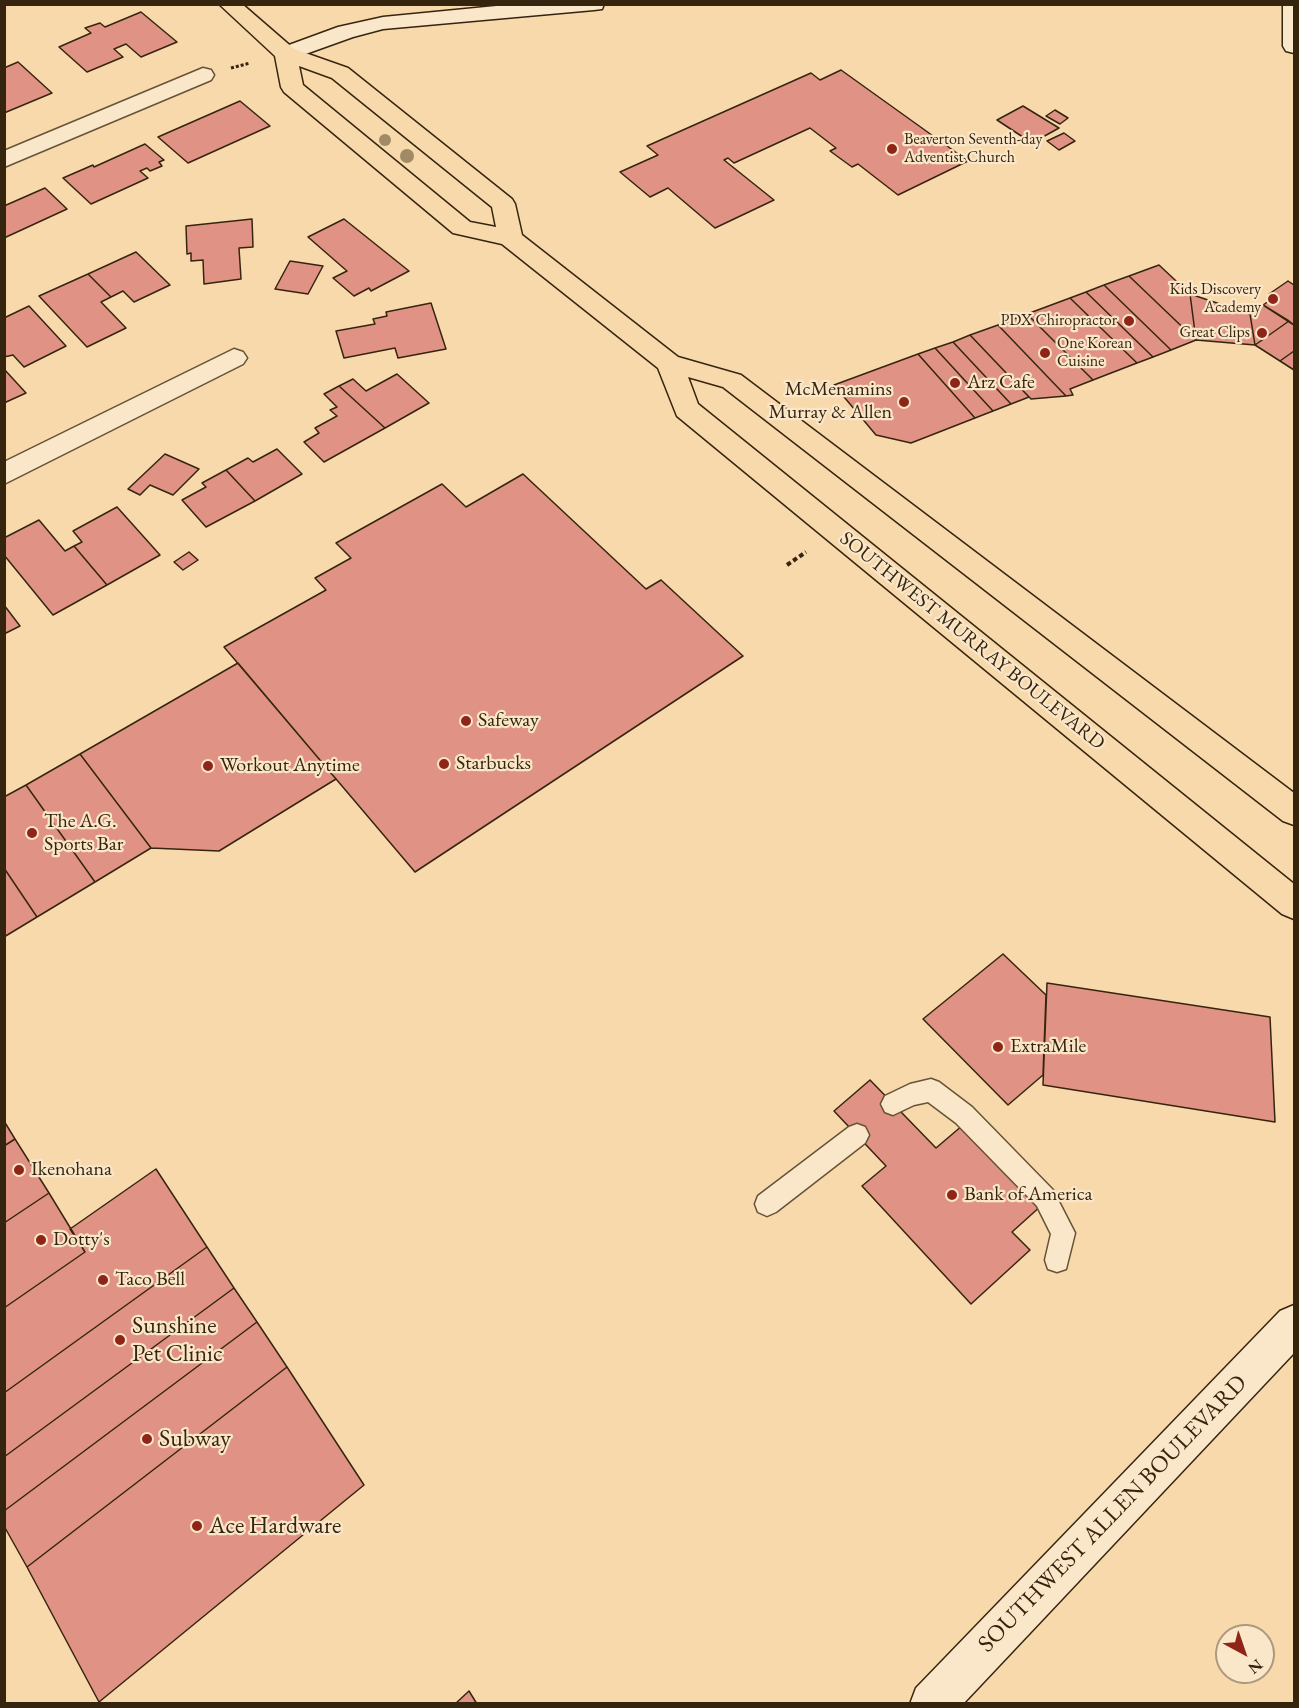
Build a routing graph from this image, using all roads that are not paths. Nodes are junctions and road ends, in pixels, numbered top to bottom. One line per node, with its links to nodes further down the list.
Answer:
1 (229, 4): 5 (main road)
2 (594, 4): 5 (street)
3 (1294, 5): 4 (street)
4 (1294, 46)
5 (286, 54): 8 (main road); 8 (main road)
6 (203, 75): 7 (street)
7 (4, 160)
8 (510, 238): 10 (main road)
9 (234, 358): 11 (street)
10 (669, 363): 12 (main road); 13 (main road, SOUTHWEST MURRAY BOULEVARD)
11 (4, 474)
12 (1294, 811)
13 (1294, 904)
14 (893, 1104): 17 (lane)
15 (857, 1135): 16 (lane)
16 (767, 1204)
17 (1057, 1260)
18 (1294, 1325): 19 (street, SOUTHWEST ALLEN BOULEVARD)
19 (932, 1704)

